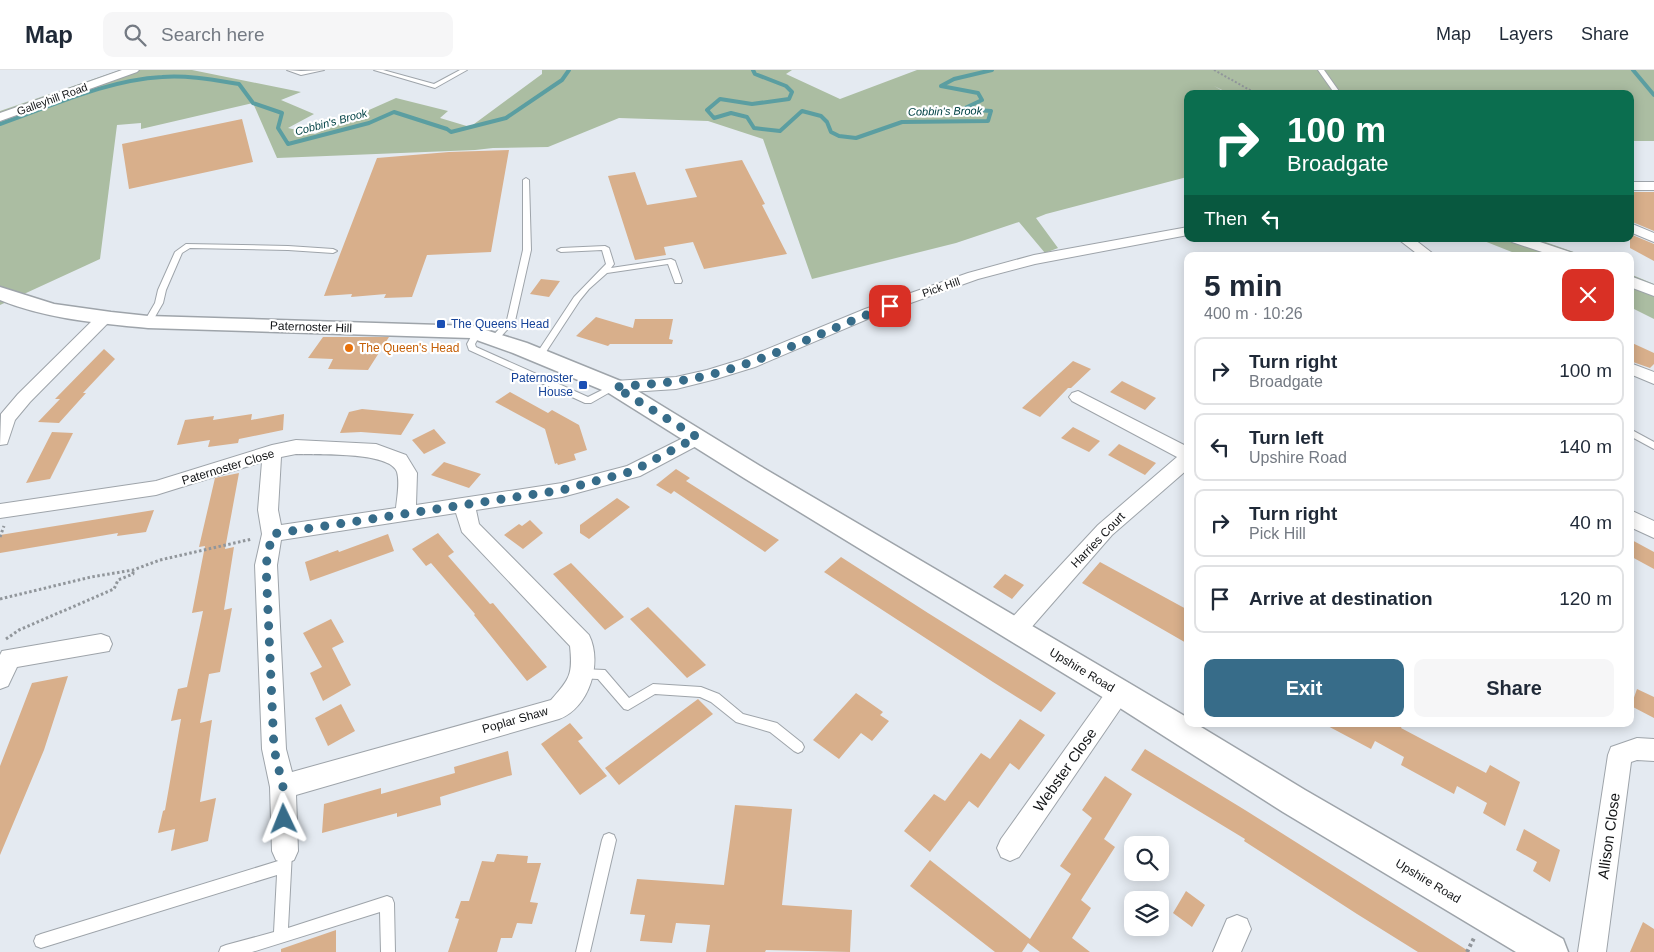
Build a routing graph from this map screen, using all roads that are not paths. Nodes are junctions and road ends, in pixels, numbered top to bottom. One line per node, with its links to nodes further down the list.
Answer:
1 (133, 70): 8 (street, Galleyhill Road)
2 (290, 70): 3 (lane)
3 (319, 70)
4 (377, 70): 5 (lane)
5 (464, 70)
6 (1321, 70): 7 (lane)
7 (1335, 90)
8 (0, 117)
9 (526, 180): 28 (lane)
10 (1634, 186): 11 (street)
11 (1654, 186)
12 (1634, 229): 14 (street)
13 (1184, 231): 32 (street, Pick Hill)
14 (1654, 238)
15 (1409, 242): 19 (street)
16 (1526, 242): 20 (street)
17 (561, 250): 21 (lane)
18 (333, 251): 27 (lane)
19 (1423, 252)
20 (1556, 252)
21 (606, 270): 22 (lane); 29 (lane)
22 (678, 281)
23 (1634, 283): 24 (street)
24 (1654, 291)
25 (0, 293): 26 (street, Paternoster Hill)
26 (104, 318): 27 (street, Paternoster Hill); 36 (street)
27 (148, 322): 28 (street, Paternoster Hill)
28 (486, 336): 29 (street, Paternoster Hill); 32 (lane)
29 (539, 356): 32 (street, Paternoster Hill)
30 (1634, 370): 31 (street)
31 (1654, 378)
32 (615, 387): 35 (street, Upshire Road)
33 (1078, 397): 39 (street, Harries Court)
34 (1634, 434): 37 (lane)
35 (697, 437): 41 (street); 47 (street, Upshire Road)
36 (0, 439)
37 (1654, 446)
38 (272, 452): 42 (street, Paternoster Close); 43 (street, Paternoster Close); 46 (street)
39 (1184, 454)
40 (1184, 460): 47 (street, Harries Court)
41 (465, 506): 43 (street); 49 (street, Poplar Shaw)
42 (0, 511)
43 (406, 514): 46 (street)
44 (1634, 520): 45 (street)
45 (1654, 530)
46 (272, 534): 54 (street)
47 (1015, 630): 51 (street, Upshire Road)
48 (101, 644): 50 (street)
49 (582, 674): 52 (lane); 54 (street, Poplar Shaw)
50 (0, 679)
51 (1119, 692): 56 (street, Webster Close); 63 (street, Upshire Road)
52 (798, 747)
53 (1654, 750): 64 (street, Allison Close)
54 (283, 787): 57 (street)
55 (609, 840): 62 (lane)
56 (1010, 848)
57 (284, 858): 58 (lane); 59 (lane)
58 (281, 937): 60 (lane); 61 (lane)
59 (41, 941)
60 (226, 952)
61 (388, 952)
62 (583, 952)
63 (1550, 952)
64 (1592, 952)

